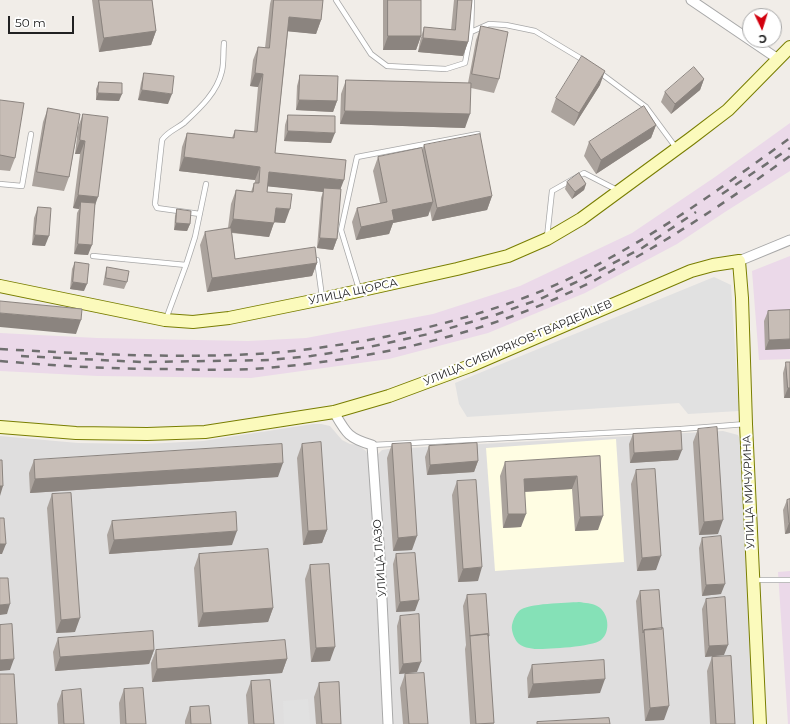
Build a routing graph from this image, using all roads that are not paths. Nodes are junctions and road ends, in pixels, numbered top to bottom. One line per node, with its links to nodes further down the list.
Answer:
1 (336, 0): 4 (lane)
2 (472, 0): 4 (lane)
3 (691, 0): 5 (street)
4 (471, 32): 10 (lane)
5 (742, 35)
6 (224, 43): 18 (lane)
7 (790, 47): 9 (street, УЛИЦА ЩОРСА)
8 (762, 48): 9 (street)
9 (778, 59): 14 (street, УЛИЦА ЩОРСА)
10 (587, 63)
11 (593, 67): 14 (lane)
12 (31, 134): 15 (lane)
13 (478, 134): 26 (lane)
14 (677, 149): 17 (street, УЛИЦА ЩОРСА)
15 (0, 184)
16 (206, 184): 18 (lane)
17 (619, 191): 19 (street, УЛИЦА ЩОРСА); 19 (lane)
18 (200, 214): 24 (lane)
19 (547, 239): 26 (street, УЛИЦА ЩОРСА)
20 (790, 240): 23 (street, УЛИЦА СИБИРЯКОВ-ГВАРДЕЙЦЕВ)
21 (93, 256): 24 (lane)
22 (317, 260): 27 (lane)
23 (739, 261): 29 (street, УЛИЦА СИБИРЯКОВ-ГВАРДЕЙЦЕВ); 30 (street, УЛИЦА МИЧУРИНА)
24 (186, 264): 28 (lane)
25 (0, 286): 28 (street, УЛИЦА ЩОРСА)
26 (360, 291): 27 (street, УЛИЦА ЩОРСА)
27 (322, 299): 28 (street, УЛИЦА ЩОРСА)
28 (165, 320)
29 (334, 412): 31 (street, УЛИЦА СИБИРЯКОВ-ГВАРДЕЙЦЕВ); 32 (street)
30 (746, 424): 32 (lane); 33 (street, УЛИЦА МИЧУРИНА)
31 (0, 427)
32 (372, 445): 35 (street, УЛИЦА ЛАЗО)
33 (753, 580): 34 (lane); 36 (street, УЛИЦА МИЧУРИНА)
34 (790, 580)
35 (388, 724)
36 (760, 724)

